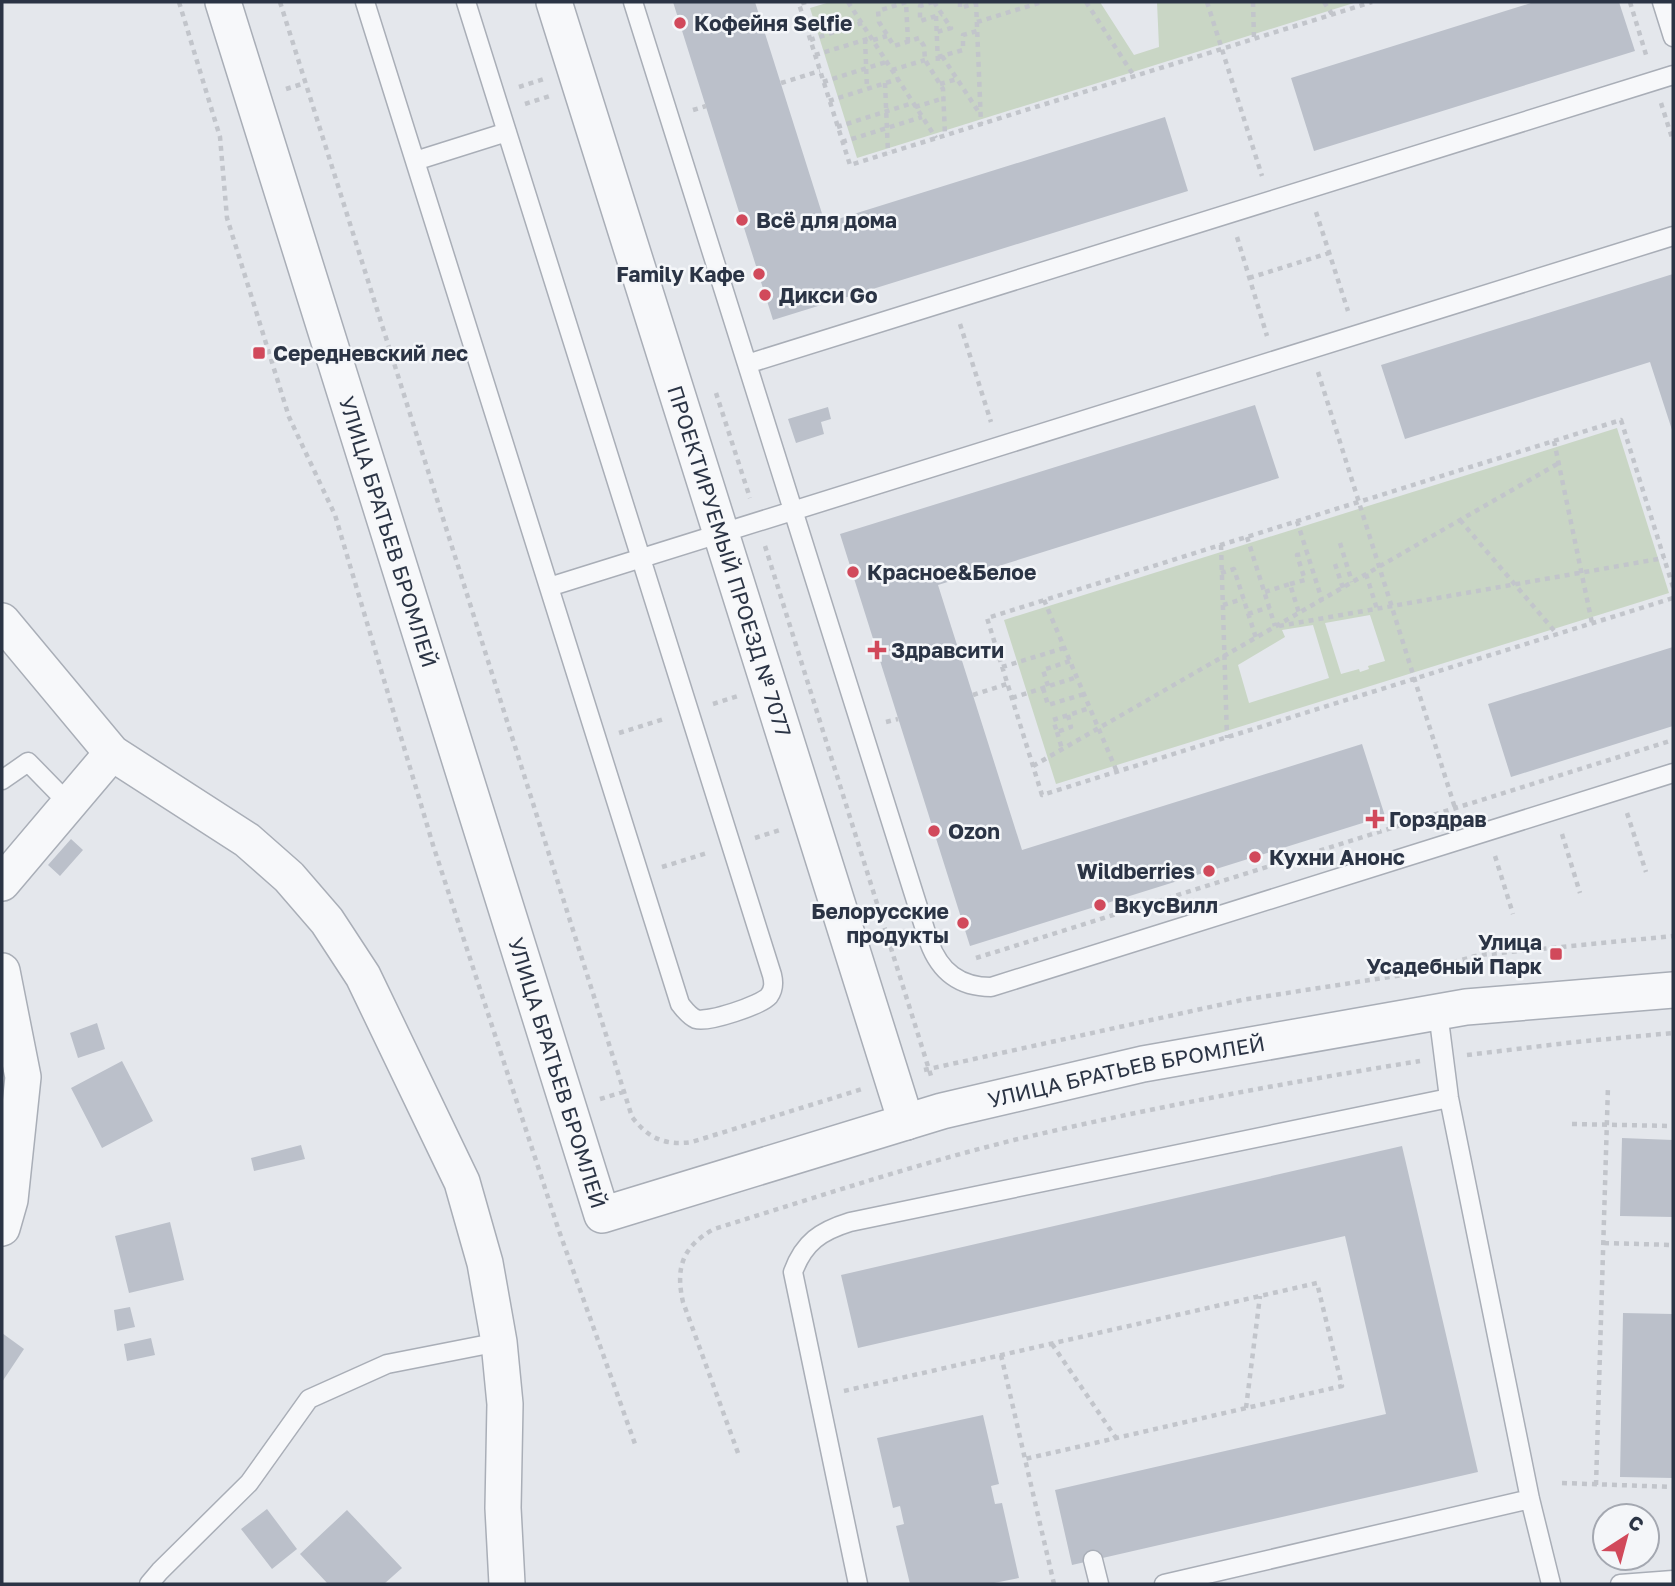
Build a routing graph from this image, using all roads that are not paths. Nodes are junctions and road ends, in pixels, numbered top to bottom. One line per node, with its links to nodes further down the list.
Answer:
1 (223, 2): 27 (street, УЛИЦА БРАТЬЕВ БРОМЛЕЙ)
2 (365, 2): 10 (lane)
3 (466, 2): 9 (lane)
4 (554, 2): 14 (street, ПРОЕКТИРУЕМЫЙ ПРОЕЗД № 7077)
5 (633, 2): 12 (lane)
6 (1662, 2): 7 (lane)
7 (1673, 37)
8 (1673, 75): 12 (lane)
9 (507, 132): 10 (lane); 15 (lane)
10 (415, 161): 16 (lane)
11 (1673, 236): 13 (lane)
12 (747, 364): 13 (lane)
13 (794, 511): 14 (lane); 19 (lane)
14 (721, 533): 15 (lane); 27 (street, ПРОЕКТИРУЕМЫЙ ПРОЕЗД № 7077)
15 (641, 558): 16 (lane); 16 (lane)
16 (549, 587)
17 (2, 621): 18 (street)
18 (112, 753): 21 (street); 29 (street)
19 (1673, 774)
20 (2, 780): 21 (lane)
21 (69, 804): 22 (street)
22 (2, 883)
23 (2, 971): 28 (street)
24 (1673, 990): 25 (street, УЛИЦА БРАТЬЕВ БРОМЛЕЙ)
25 (1438, 1012): 26 (lane); 27 (street, УЛИЦА БРАТЬЕВ БРОМЛЕЙ)
26 (1449, 1098): 30 (lane); 35 (lane)
27 (906, 1122)
28 (2, 1228)
29 (499, 1342): 33 (lane); 34 (street)
30 (1530, 1499): 37 (lane); 38 (lane)
31 (1093, 1560): 36 (lane)
32 (1673, 1580): 39 (lane)
33 (149, 1584)
34 (507, 1584)
35 (858, 1584)
36 (1099, 1584)
37 (1164, 1584)
38 (1551, 1584)
39 (1620, 1584)

